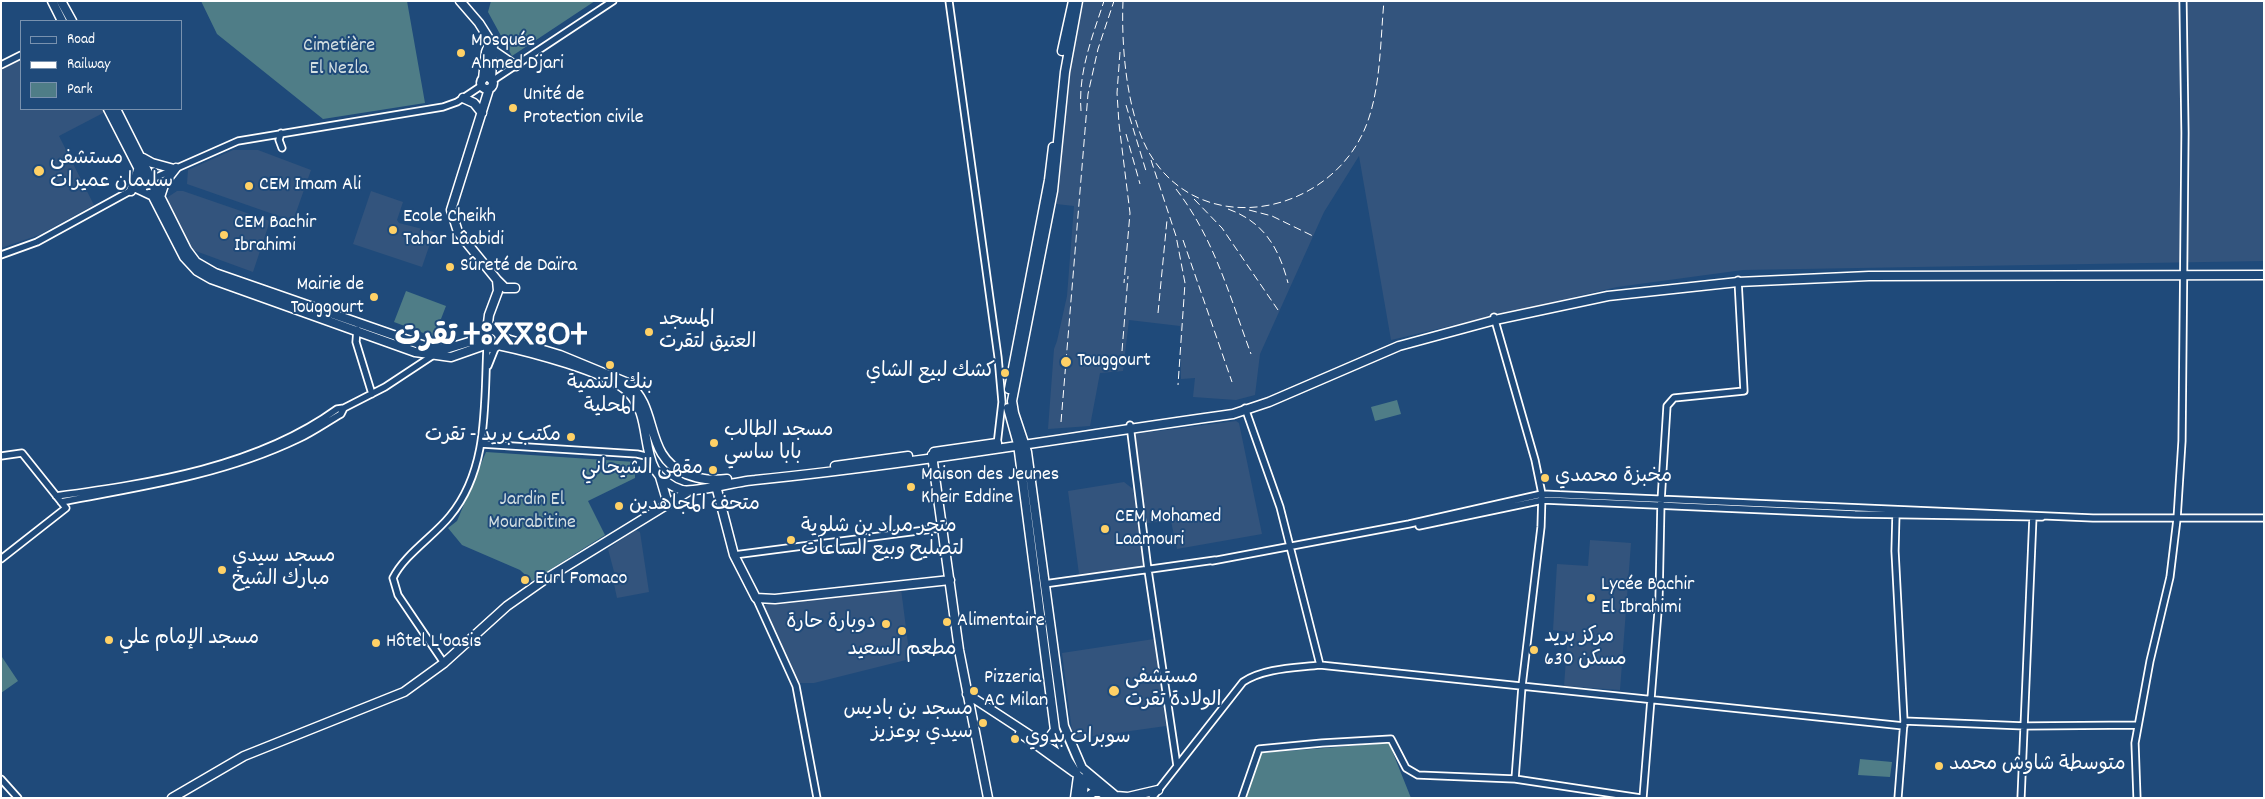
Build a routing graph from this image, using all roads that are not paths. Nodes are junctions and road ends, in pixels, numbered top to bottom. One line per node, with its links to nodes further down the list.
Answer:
1 (52, 1): 9 (main road)
2 (61, 1): 10 (main road)
3 (460, 1): 11 (main road)
4 (613, 1): 15 (street)
5 (949, 1): 47 (street)
6 (1072, 1): 45 (main road)
7 (1078, 1): 45 (main road)
8 (2183, 1): 31 (street)
9 (62, 20)
10 (71, 20)
11 (490, 42): 12 (main road); 16 (main road)
12 (494, 51): 15 (main road); 16 (main road)
13 (20, 56): 14 (street)
14 (1, 65)
15 (516, 66): 16 (street)
16 (487, 83): 17 (street); 20 (main road)
17 (463, 98): 20 (main road); 21 (street)
18 (109, 110): 24 (main road)
19 (117, 110): 23 (main road)
20 (482, 112): 32 (main road)
21 (281, 133): 22 (street); 25 (street)
22 (282, 148)
23 (142, 157): 25 (main road); 26 (main road)
24 (139, 167): 26 (main road); 27 (main road)
25 (175, 169): 26 (street); 28 (main road)
26 (150, 180): 27 (street); 28 (main road)
27 (134, 190): 28 (main road); 29 (street)
28 (157, 197): 36 (main road)
29 (1, 254)
30 (2264, 274): 31 (main road)
31 (2184, 275): 33 (main road); 62 (street)
32 (497, 280): 34 (main road); 37 (main road)
33 (1738, 280): 35 (main road); 57 (street)
34 (516, 288)
35 (1495, 319): 43 (main road); 55 (street)
36 (357, 328): 37 (main road); 39 (main road); 41 (street)
37 (487, 338): 38 (main road); 38 (main road); 39 (main road); 40 (street)
38 (498, 343): 40 (street); 50 (main road); 52 (main road)
39 (432, 356): 41 (street)
40 (487, 368): 46 (street)
41 (372, 394): 42 (street)
42 (344, 408): 54 (street); 56 (street)
43 (1246, 409): 44 (main road); 64 (street)
44 (1130, 426): 45 (main road); 67 (street)
45 (1021, 442): 47 (main road); 69 (main road); 80 (main road)
46 (481, 444): 50 (street); 71 (street)
47 (997, 446): 48 (main road)
48 (933, 455): 52 (main road); 63 (main road)
49 (1, 456): 54 (street)
50 (650, 457): 51 (main road)
51 (660, 477): 53 (main road); 58 (main road)
52 (715, 483): 53 (main road); 65 (main road)
53 (689, 491): 58 (main road)
54 (56, 496): 56 (street)
55 (1542, 497): 57 (street); 64 (street); 73 (street)
56 (61, 502): 66 (street)
57 (1661, 503): 59 (street); 75 (street)
58 (668, 504): 71 (main road)
59 (1896, 512): 60 (street); 77 (street)
60 (2033, 516): 62 (street); 79 (street)
61 (2264, 518): 62 (street)
62 (2177, 519): 78 (street)
63 (942, 528): 65 (street); 68 (main road)
64 (1290, 548): 67 (street); 72 (street)
65 (734, 556): 70 (main road)
66 (1, 559)
67 (1148, 570): 69 (street); 83 (street)
68 (950, 580): 70 (main road); 74 (main road)
69 (1044, 584): 84 (main road)
70 (756, 598): 93 (street)
71 (444, 663): 92 (main road)
72 (1320, 665): 73 (street); 83 (street)
73 (1522, 686): 75 (street); 85 (street)
74 (967, 694): 76 (main road); 87 (main road)
75 (1651, 699): 77 (street); 100 (street)
76 (998, 715): 81 (main road); 84 (main road)
77 (1904, 723): 79 (street); 101 (street)
78 (2138, 725): 79 (street); 103 (street)
79 (2026, 726): 102 (street)
80 (1055, 730): 81 (main road); 82 (main road)
81 (1039, 740): 82 (main road)
82 (1068, 760): 84 (main road)
83 (1177, 766): 88 (street)
84 (1081, 774): 89 (main road); 90 (main road); 96 (main road); 97 (main road)
85 (1515, 778): 99 (street); 100 (street)
86 (1, 779): 91 (street)
87 (984, 785): 94 (main road); 95 (main road)
88 (1158, 790): 90 (main road); 98 (street)
89 (1102, 792): 90 (main road); 97 (main road)
90 (1115, 797)
91 (18, 798)
92 (172, 798)
93 (817, 798)
94 (984, 798)
95 (988, 798)
96 (1075, 798)
97 (1083, 798)
98 (1152, 798)
99 (1242, 798)
100 (1642, 798)
101 (1898, 798)
102 (2021, 798)
103 (2137, 798)

